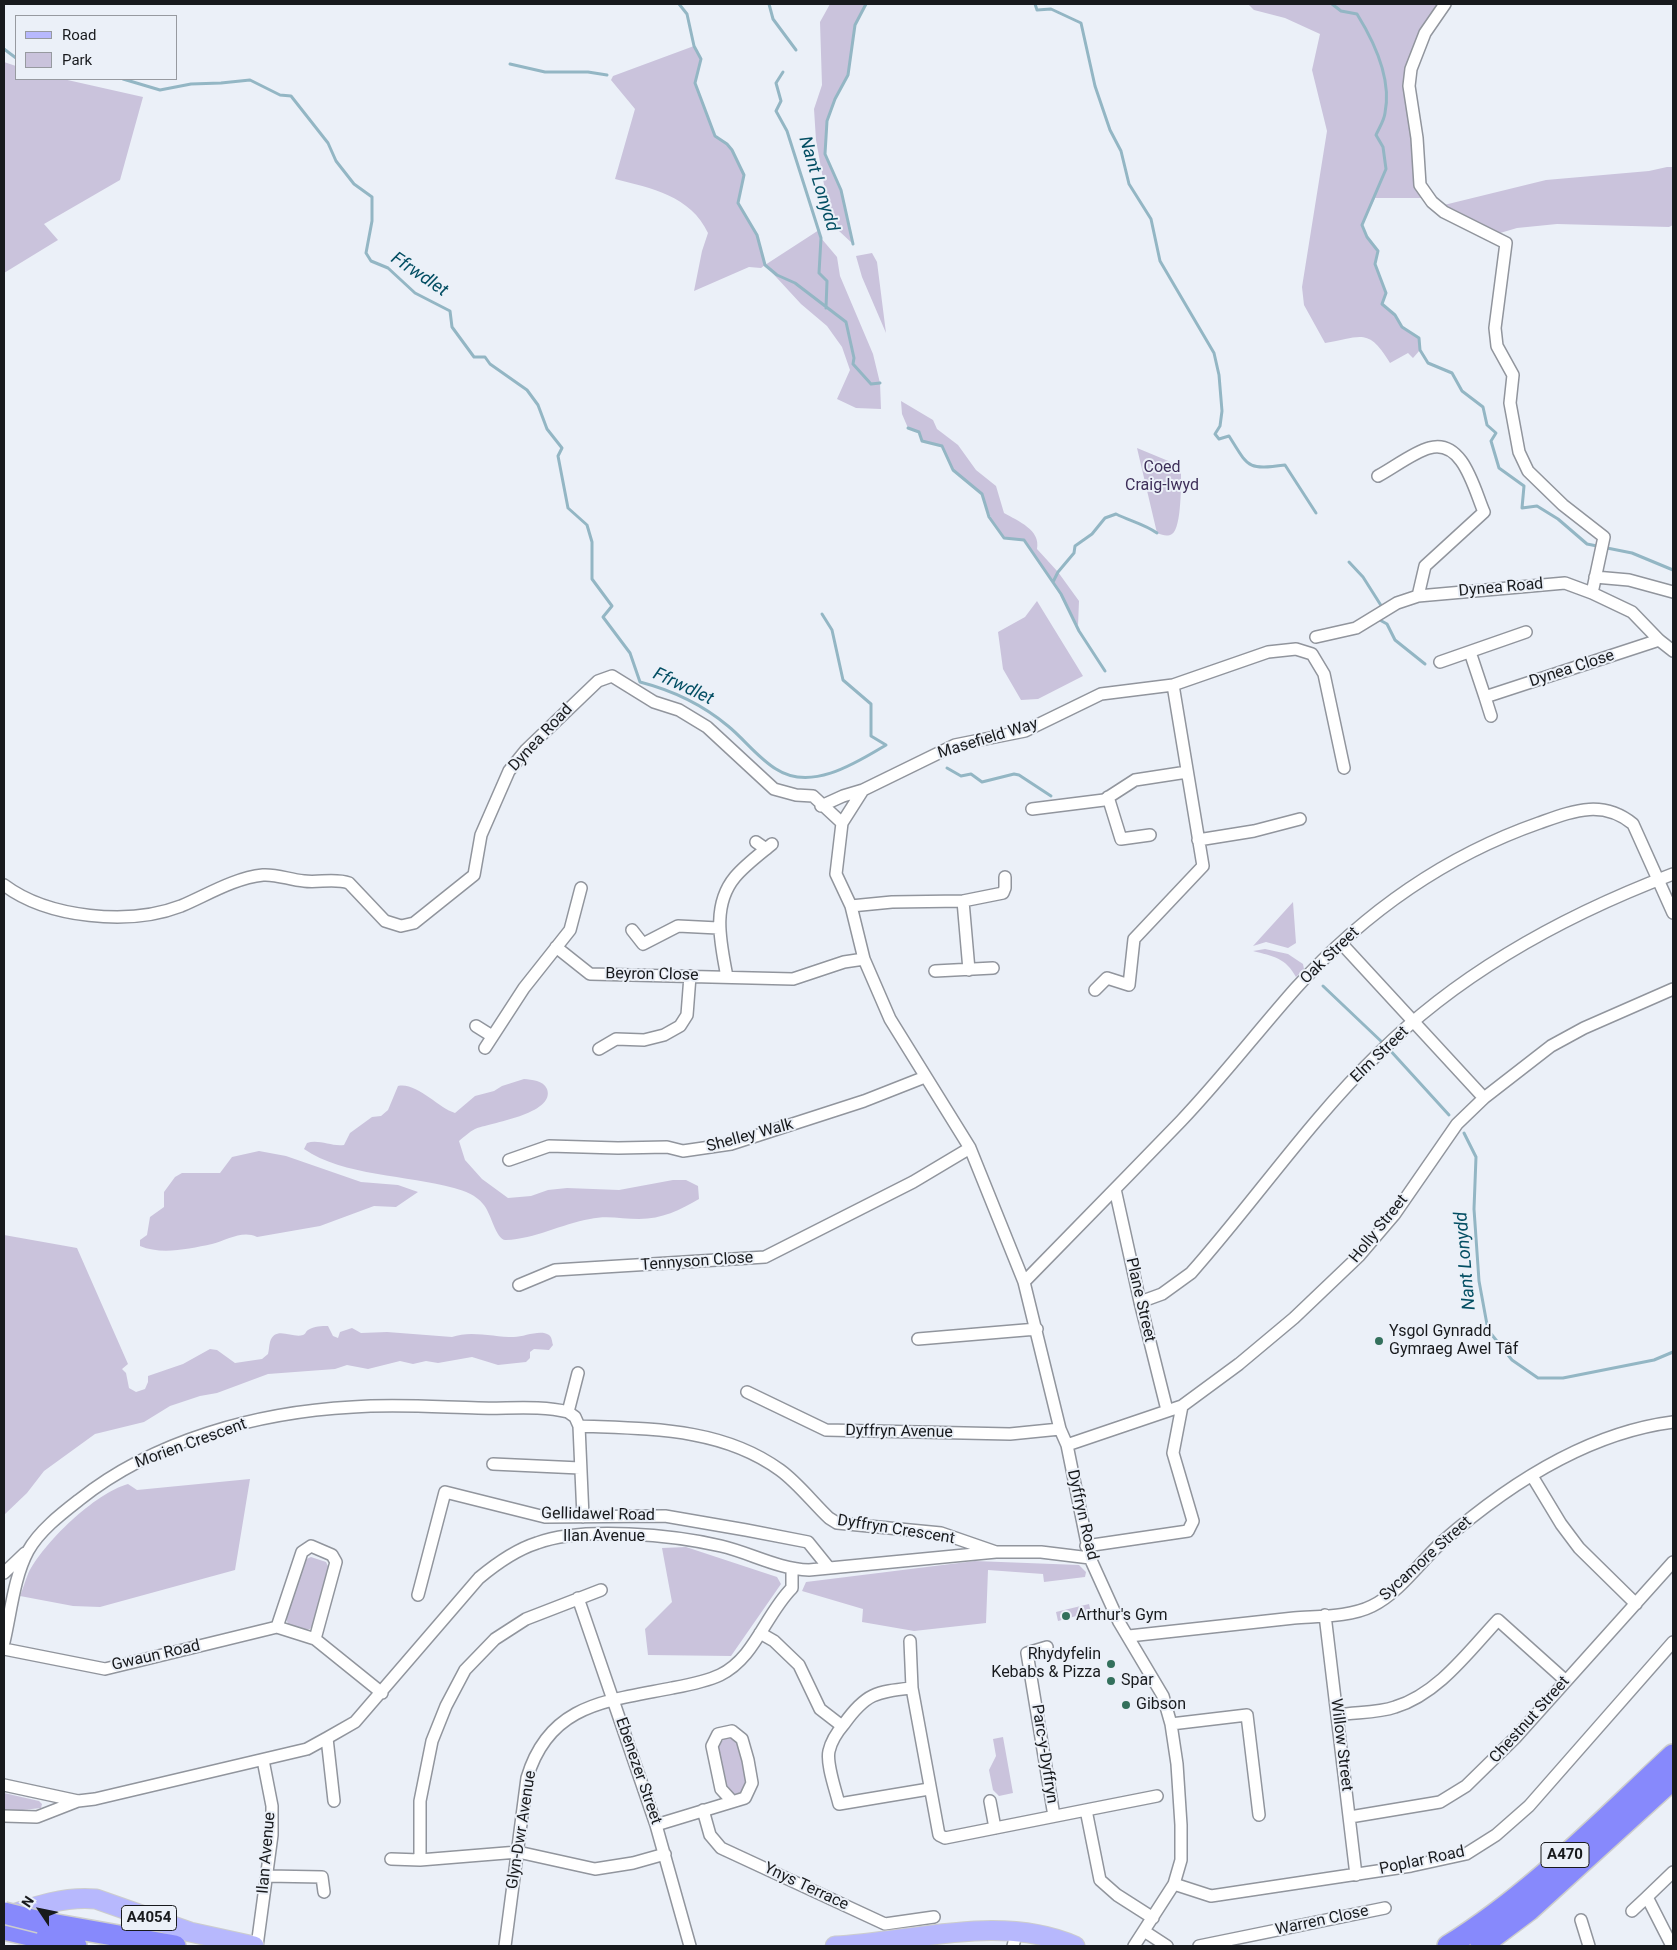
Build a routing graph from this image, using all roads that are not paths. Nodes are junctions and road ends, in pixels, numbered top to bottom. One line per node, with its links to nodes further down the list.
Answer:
1 (1445, 4): 3 (street)
2 (1378, 476): 6 (street)
3 (1595, 577): 4 (street); 5 (street)
4 (1673, 592)
5 (1592, 593): 6 (street, Dynea Road); 9 (street, Dynea Road)
6 (1418, 596): 8 (street, Dynea Road)
7 (1526, 632): 11 (street)
8 (1316, 637)
9 (1659, 640): 10 (street, Dynea Road); 14 (street, Dynea Close)
10 (1673, 651)
11 (1470, 652): 12 (street); 14 (street)
12 (1440, 662)
13 (1173, 685): 16 (street, Masefield Way); 17 (street); 18 (street, Masefield Way)
14 (1485, 697): 15 (street)
15 (1491, 716)
16 (1344, 768)
17 (1187, 772): 19 (street); 25 (street)
18 (863, 790): 20 (street, Masefield Way); 23 (street)
19 (1108, 797): 21 (street); 24 (street)
20 (821, 806): 23 (street, Dynea Road); 30 (street, Dynea Road)
21 (1032, 809)
22 (1300, 819): 25 (street)
23 (842, 823): 33 (street)
24 (1150, 835)
25 (1198, 840): 46 (street)
26 (756, 842): 35 (street)
27 (1673, 874): 29 (street, Elm Street)
28 (1005, 877): 32 (street)
29 (1658, 879): 34 (street, Oak Street); 37 (street, Oak Street); 47 (street, Elm Street)
30 (4, 885)
31 (581, 888): 38 (street)
32 (963, 901): 33 (street); 41 (street)
33 (851, 906): 39 (street)
34 (1673, 913)
35 (718, 928): 36 (street); 44 (street)
36 (632, 930)
37 (1341, 943): 47 (street); 56 (street, Oak Street)
38 (556, 947): 43 (street, Beyron Close); 49 (street)
39 (864, 959): 44 (street, Beyron Close); 52 (street)
40 (992, 968): 41 (street)
41 (968, 970): 42 (street)
42 (935, 971)
43 (690, 976): 44 (street, Beyron Close); 51 (street)
44 (727, 977)
45 (1673, 989): 53 (street, Holly Street)
46 (1095, 990)
47 (1413, 1022): 53 (street); 59 (street, Elm Street)
48 (476, 1026): 49 (street)
49 (492, 1036): 50 (street)
50 (485, 1048)
51 (599, 1049)
52 (925, 1077): 54 (street); 55 (street, Shelley Walk)
53 (1484, 1098): 64 (street, Holly Street)
54 (970, 1148): 57 (street, Dyffryn Road); 58 (street, Tennyson Close)
55 (510, 1160)
56 (1115, 1189): 57 (street, Oak Street); 59 (street, Plane Street)
57 (1024, 1282): 60 (street, Dyffryn Road)
58 (519, 1285)
59 (1140, 1302): 65 (street, Plane Street)
60 (1038, 1329): 61 (street); 69 (street, Dyffryn Road)
61 (918, 1339)
62 (578, 1373): 66 (street)
63 (747, 1392): 69 (street, Dyffryn Avenue)
64 (1182, 1406): 65 (street, Holly Street); 75 (street)
65 (1167, 1410): 70 (street, Holly Street)
66 (568, 1412): 68 (street); 76 (street, Morien Crescent)
67 (1673, 1422): 73 (street, Sycamore Street)
68 (579, 1426): 72 (street); 77 (street, Dyffryn Crescent)
69 (1060, 1429): 70 (street, Dyffryn Road)
70 (1067, 1444): 75 (street, Dyffryn Road)
71 (493, 1464): 72 (street)
72 (580, 1468): 74 (street)
73 (1532, 1476): 86 (street); 87 (street, Sycamore Street)
74 (583, 1517): 80 (street, Gellidawel Road); 84 (street, Gellidawel Road)
75 (1086, 1546): 78 (street, Dyffryn Road)
76 (28, 1550): 82 (street); 93 (street, Morien Crescent)
77 (996, 1552): 78 (street, Dyffryn Crescent); 80 (street, Ilan Avenue)
78 (1090, 1558): 90 (street, Dyffryn Road)
79 (1673, 1562): 86 (street, Chestnut Street)
80 (829, 1568): 81 (street, Ilan Avenue)
81 (792, 1570): 89 (street, Glyn-Dwr Avenue); 99 (street, Ilan Avenue)
82 (4, 1573)
83 (601, 1590): 85 (street)
84 (418, 1594)
85 (578, 1598): 100 (street, Ebenezer Street); 126 (street)
86 (1636, 1604): 97 (street, Chestnut Street)
87 (1325, 1615): 90 (street, Sycamore Street); 101 (street, Willow Street)
88 (278, 1627): 91 (street); 91 (street); 96 (street, Gwaun Road)
89 (760, 1633): 100 (street, Glyn-Dwr Avenue); 103 (street)
90 (1129, 1636): 102 (street, Dyffryn Road)
91 (315, 1639): 99 (street)
92 (910, 1641): 98 (street)
93 (4, 1642)
94 (1673, 1642): 128 (street, Poplar Road)
95 (1047, 1647): 119 (street, Parc-y-Dyffryn)
96 (4, 1649)
97 (1566, 1681): 101 (street); 120 (street, Chestnut Street)
98 (912, 1688): 103 (street); 109 (street)
99 (382, 1693): 104 (street, Ilan Avenue)
100 (613, 1700): 121 (street, Ebenezer Street); 123 (street, Glyn-Dwr Avenue)
101 (1338, 1715): 120 (street, Willow Street)
102 (1171, 1724): 117 (street); 130 (street, Dyffryn Road)
103 (842, 1726): 109 (street)
104 (327, 1738): 106 (street, Ilan Avenue); 112 (street)
105 (1673, 1754): 154 (highway, A470)
106 (263, 1760): 111 (street, Ilan Avenue); 129 (street, Ilan Avenue)
107 (1673, 1779): 155 (highway, A470)
108 (4, 1785): 111 (street)
109 (929, 1789): 122 (street, Parc-y-Dyffryn)
110 (1157, 1796): 116 (street, Parc-y-Dyffryn)
111 (78, 1800): 118 (street)
112 (334, 1801)
113 (732, 1801): 113 (street); 115 (street)
114 (990, 1801): 122 (street)
115 (703, 1810): 121 (street); 136 (street, Ynys Terrace)
116 (1086, 1810): 119 (street, Parc-y-Dyffryn); 138 (street)
117 (1259, 1815)
118 (4, 1816)
119 (1054, 1816): 122 (street, Parc-y-Dyffryn)
120 (1350, 1817): 128 (street, Willow Street)
121 (656, 1825): 124 (street, Ebenezer Street)
122 (995, 1828)
123 (518, 1852): 124 (street); 126 (street); 147 (street, Glyn-Dwr Avenue)
124 (665, 1854): 148 (street, Ebenezer Street)
125 (391, 1859): 126 (street)
126 (420, 1860)
127 (1673, 1872): 132 (street)
128 (1356, 1875): 130 (street, Poplar Road)
129 (266, 1876): 131 (street); 146 (street, Ilan Avenue)
130 (1174, 1884): 138 (street, Dyffryn Road)
131 (324, 1892)
132 (1647, 1896): 134 (street); 157 (street)
133 (1385, 1908): 153 (street, Warren Close)
134 (1632, 1911)
135 (4, 1913): 140 (highway, bridge)
136 (934, 1917)
137 (4, 1918): 146 (main road, A4054)
138 (1153, 1918): 142 (street, Dyffryn Road)
139 (1581, 1920): 156 (street)
140 (33, 1928): 141 (highway); 144 (highway); 145 (highway)
141 (4, 1929)
142 (1144, 1931): 151 (street, Dyffryn Road); 152 (street)
143 (1015, 1939): 149 (main road); 150 (main road)
144 (76, 1946)
145 (175, 1946)
146 (256, 1946)
147 (505, 1946)
148 (690, 1946)
149 (835, 1946)
150 (1074, 1946)
151 (1134, 1946)
152 (1167, 1946)
153 (1199, 1946)
154 (1448, 1946)
155 (1481, 1946)
156 (1589, 1946)
157 (1672, 1946)

